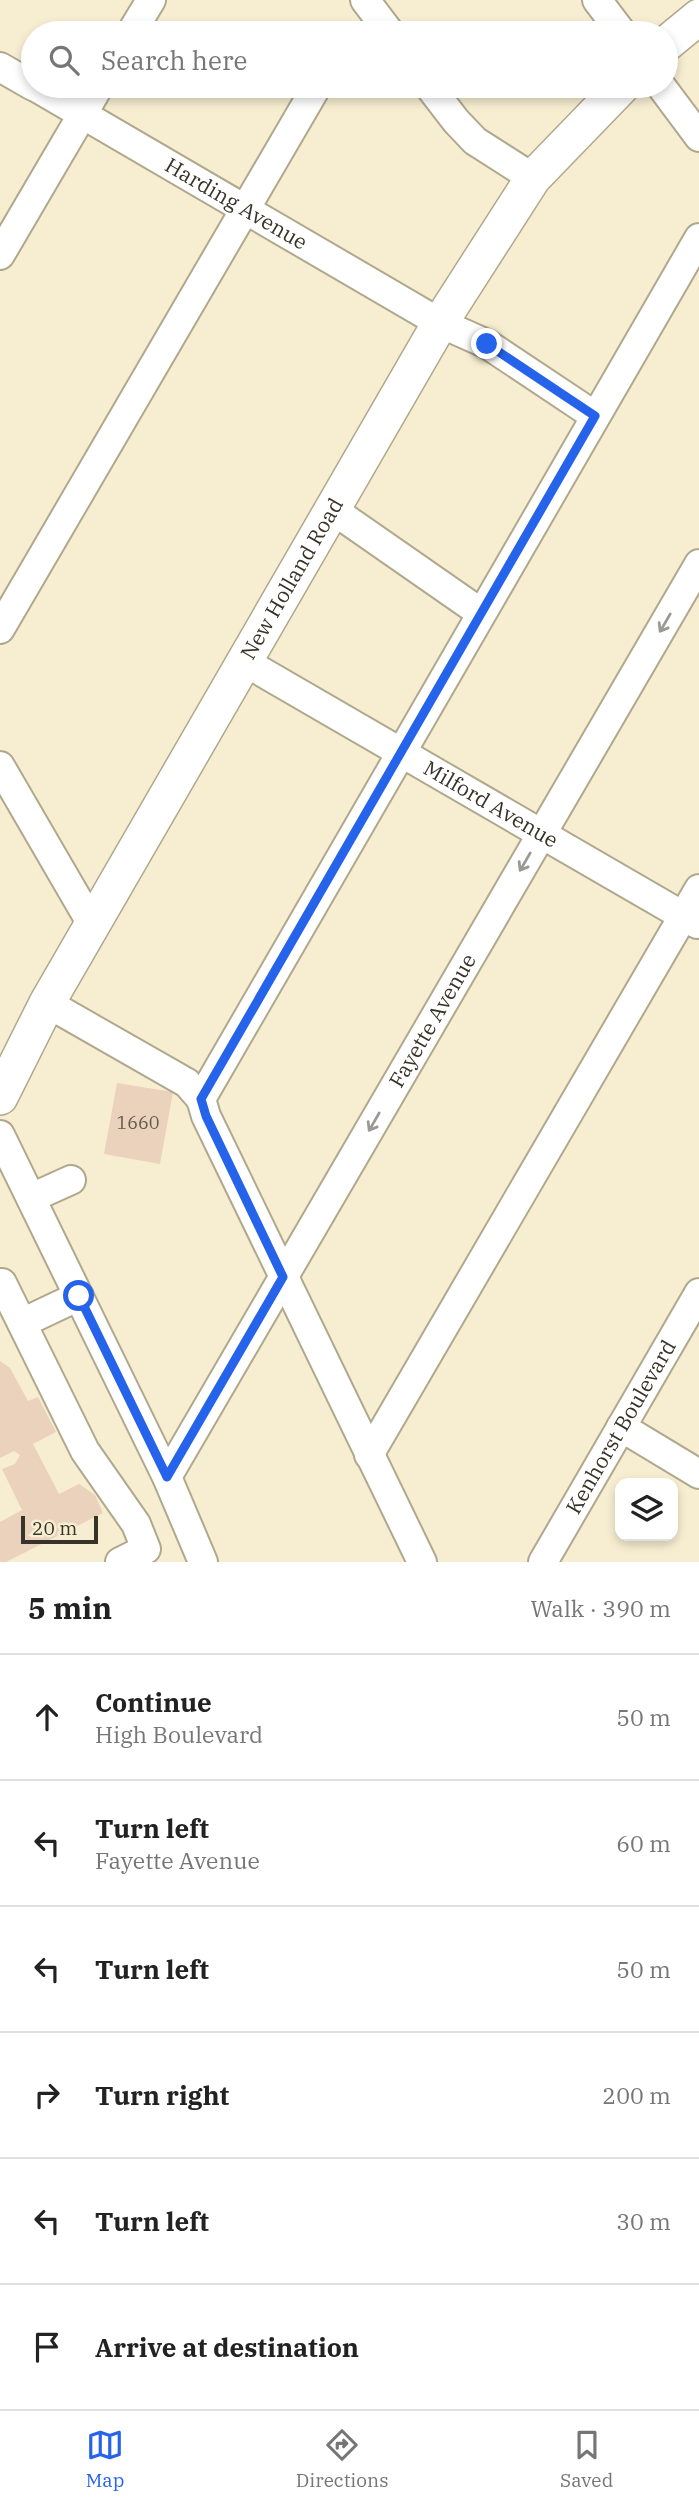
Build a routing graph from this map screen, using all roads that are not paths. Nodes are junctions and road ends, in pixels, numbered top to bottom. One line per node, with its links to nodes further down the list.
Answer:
1 (151, 0): 5 (street)
2 (365, 0): 6 (street)
3 (597, 0): 7 (street)
4 (699, 17): 8 (main road)
5 (138, 21)
6 (378, 21)
7 (613, 21)
8 (678, 34)
9 (0, 67): 10 (street, Harding Avenue)
10 (21, 79)
11 (55, 98): 17 (street, Harding Avenue)
12 (91, 98): 17 (street)
13 (310, 98): 20 (street)
14 (439, 98): 19 (street)
15 (610, 98): 19 (main road, New Holland Road)
16 (670, 98): 18 (street)
17 (82, 113): 20 (street, Harding Avenue); 22 (street)
18 (699, 137)
19 (533, 178): 23 (main road, New Holland Road)
20 (244, 208): 23 (street, Harding Avenue); 28 (street)
21 (699, 238): 24 (street)
22 (0, 255)
23 (440, 323): 24 (street, Harding Avenue); 25 (main road, New Holland Road)
24 (595, 416): 27 (street)
25 (333, 510): 27 (street); 29 (main road, New Holland Road)
26 (699, 564): 32 (street, Fayette Avenue, one-way to 32)
27 (481, 613): 30 (street)
28 (0, 629)
29 (245, 662): 30 (street, Milford Avenue); 35 (main road, New Holland Road)
30 (400, 751): 32 (street, Milford Avenue); 38 (street)
31 (0, 766): 35 (street)
32 (541, 834): 34 (street, Milford Avenue); 42 (street, Fayette Avenue, one-way to 42)
33 (699, 889): 34 (street)
34 (691, 920): 48 (street)
35 (93, 926): 36 (main road, New Holland Road)
36 (47, 1003): 37 (main road, New Holland Road); 38 (street)
37 (0, 1097)
38 (201, 1099): 42 (street)
39 (0, 1135): 41 (street)
40 (71, 1180): 41 (street)
41 (31, 1198): 45 (street)
42 (283, 1277): 48 (street); 50 (street, Fayette Avenue)
43 (1, 1284): 46 (street)
44 (699, 1293): 47 (street, Kenhorst Boulevard)
45 (79, 1296): 46 (street); 50 (street)
46 (22, 1323): 52 (street)
47 (621, 1427): 49 (street); 56 (street, Kenhorst Boulevard)
48 (369, 1455): 55 (street)
49 (699, 1474)
50 (167, 1477): 51 (street)
51 (178, 1504): 52 (street); 54 (street)
52 (136, 1524): 53 (street)
53 (120, 1562)
54 (203, 1562)
55 (422, 1562)
56 (543, 1562)

